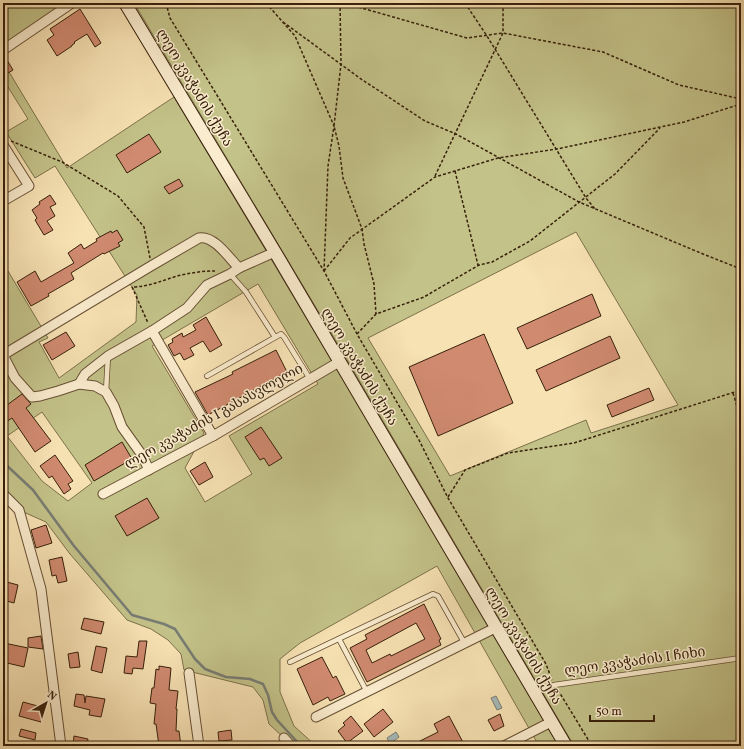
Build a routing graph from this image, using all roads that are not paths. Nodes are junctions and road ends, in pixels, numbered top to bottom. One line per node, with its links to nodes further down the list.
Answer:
1 (125, 3): 6 (main road, ლეო კვაჭაძის ქუჩა)
2 (67, 4): 3 (street)
3 (3, 50)
4 (7, 143): 5 (street)
5 (3, 201)
6 (274, 252): 7 (street); 12 (main road, ლეო კვაჭაძის ქუჩა)
7 (234, 271): 8 (street); 9 (lane); 10 (street)
8 (152, 331): 11 (street); 17 (street)
9 (275, 337): 13 (lane); 14 (lane)
10 (3, 355): 15 (street)
11 (108, 356): 15 (street); 16 (lane)
12 (339, 362): 14 (street, ლეო კვაჭაძის I გასასვლელი); 21 (main road, ლეო კვაჭაძის ქუჩა)
13 (207, 376)
14 (310, 379): 17 (street, ლეო კვაჭაძის I გასასვლელი)
15 (79, 384): 16 (street)
16 (106, 392): 18 (street)
17 (214, 436): 18 (street, ლეო კვაჭაძის I გასასვლელი)
18 (149, 470): 20 (street, ლეო კვაჭაძის I გასასვლელი)
19 (3, 494): 32 (street)
20 (103, 494)
21 (495, 628): 23 (street); 28 (main road, ლეო კვაჭაძის ქუჩა)
22 (338, 639): 23 (lane); 25 (lane); 27 (lane)
23 (465, 644): 27 (street)
24 (741, 658): 28 (lane, ლეო კვაჭაძის I ჩიხი)
25 (290, 662)
26 (189, 673): 33 (street)
27 (367, 692): 29 (street)
28 (534, 693): 30 (main road, ლეო კვაჭაძის ქუჩა)
29 (316, 717)
30 (551, 722): 35 (street); 36 (main road, ლეო კვაჭაძის ქუჩა)
31 (284, 738): 34 (street)
32 (61, 746)
33 (199, 746)
34 (291, 746)
35 (504, 746)
36 (566, 746)

